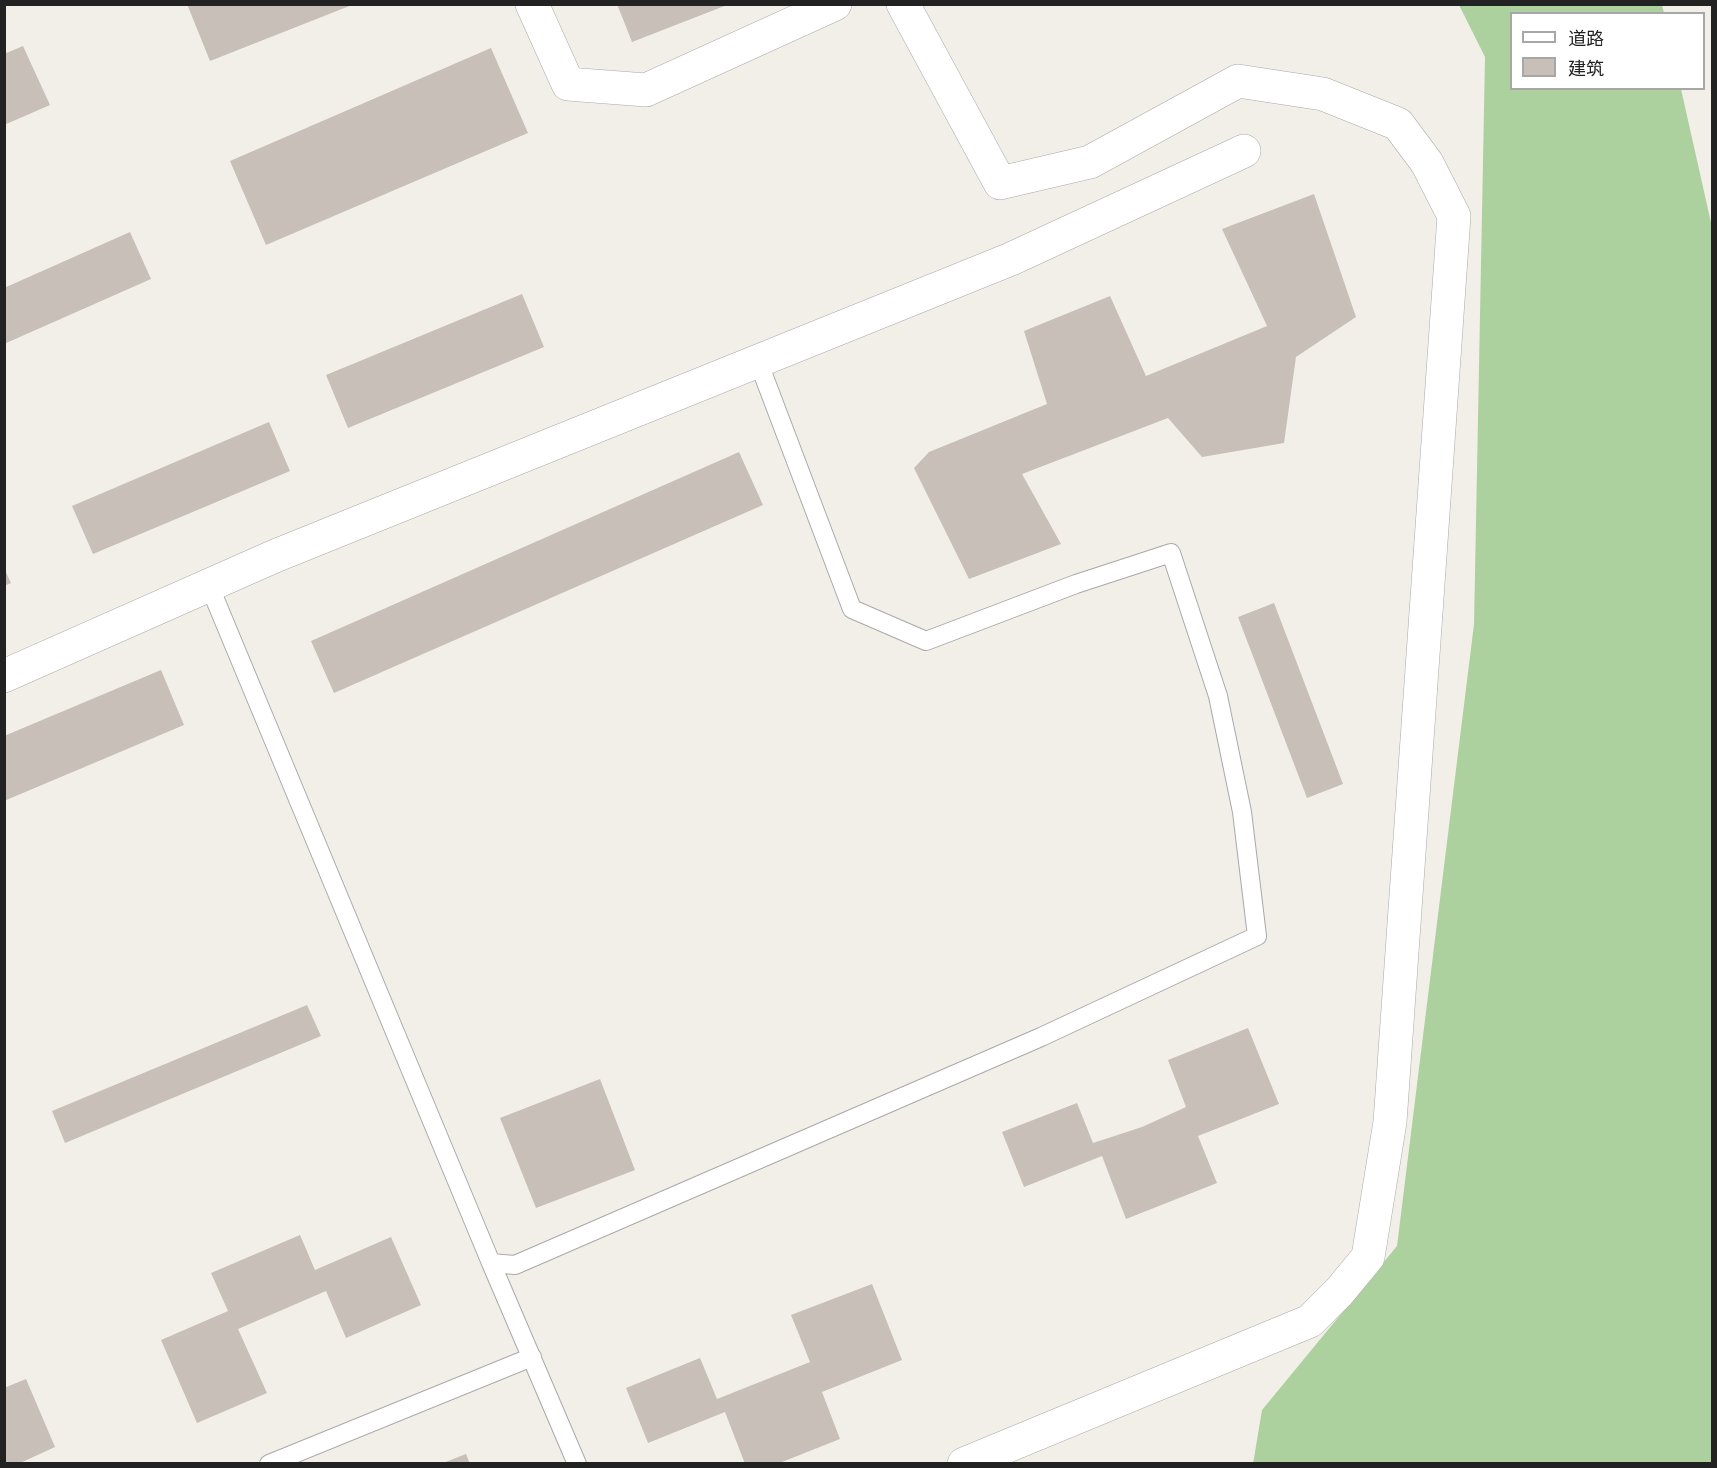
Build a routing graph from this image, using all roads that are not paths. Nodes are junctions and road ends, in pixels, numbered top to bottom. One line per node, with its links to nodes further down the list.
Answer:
1 (532, 4): 2 (street)
2 (835, 4)
3 (903, 4): 12 (street)
4 (1245, 151): 5 (street)
5 (758, 361): 6 (street); 8 (lane)
6 (209, 585): 7 (street); 8 (lane)
7 (4, 676)
8 (491, 1263): 9 (lane)
9 (532, 1357): 10 (lane); 11 (lane)
10 (269, 1464)
11 (577, 1464)
12 (964, 1464)

